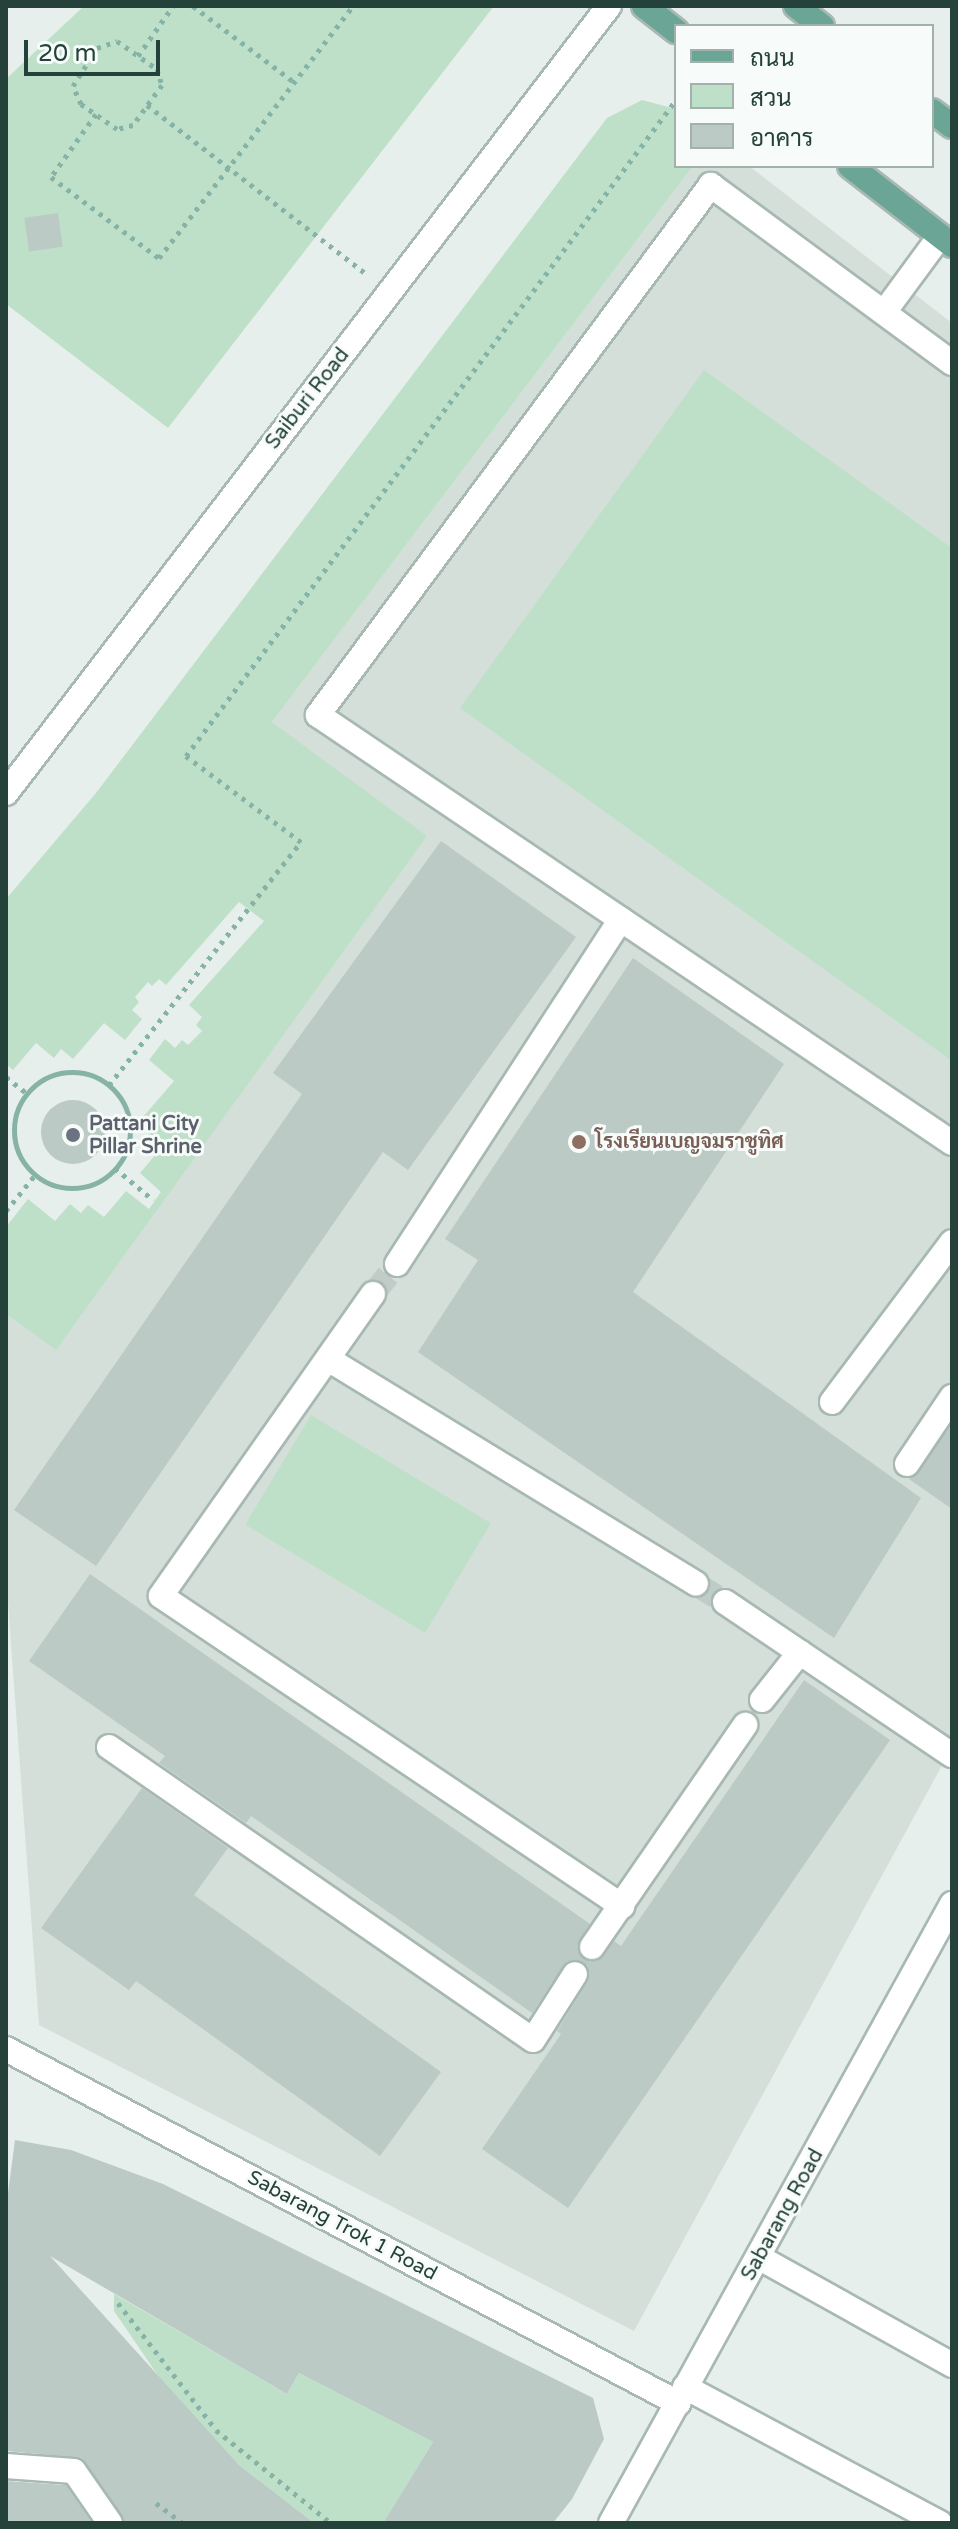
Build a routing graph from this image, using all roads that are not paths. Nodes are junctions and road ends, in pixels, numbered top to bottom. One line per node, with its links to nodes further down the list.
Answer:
1 (609, 6): 10 (street, Saiburi Road)
2 (796, 6): 3 (main road)
3 (819, 24)
4 (934, 112): 5 (main road)
5 (952, 126)
6 (853, 168): 7 (main road)
7 (948, 233): 8 (street)
8 (885, 311): 9 (street); 11 (street)
9 (952, 363)
10 (6, 793)
11 (621, 919): 12 (street); 14 (street)
12 (952, 1143)
13 (952, 1242): 18 (street)
14 (397, 1264)
15 (373, 1294): 16 (street)
16 (328, 1359): 20 (street); 28 (street)
17 (952, 1397): 19 (street)
18 (832, 1402)
19 (907, 1464)
20 (696, 1584)
21 (725, 1602): 22 (street)
22 (800, 1652): 23 (street); 26 (street)
23 (762, 1700)
24 (745, 1725): 28 (street)
25 (109, 1747): 30 (street)
26 (952, 1755)
27 (952, 1904): 32 (street, Sabarang Road)
28 (622, 1906): 29 (street)
29 (592, 1947)
30 (575, 1974)
31 (6, 2049): 34 (street, Sabarang Trok 1 Road)
32 (760, 2258): 33 (street); 34 (street, Sabarang Road)
33 (952, 2365)
34 (682, 2395): 37 (street, Sabarang Road); 38 (street, Sabarang Trok 1 Road)
35 (6, 2466): 36 (street)
36 (110, 2523)
37 (611, 2523)
38 (940, 2523)

